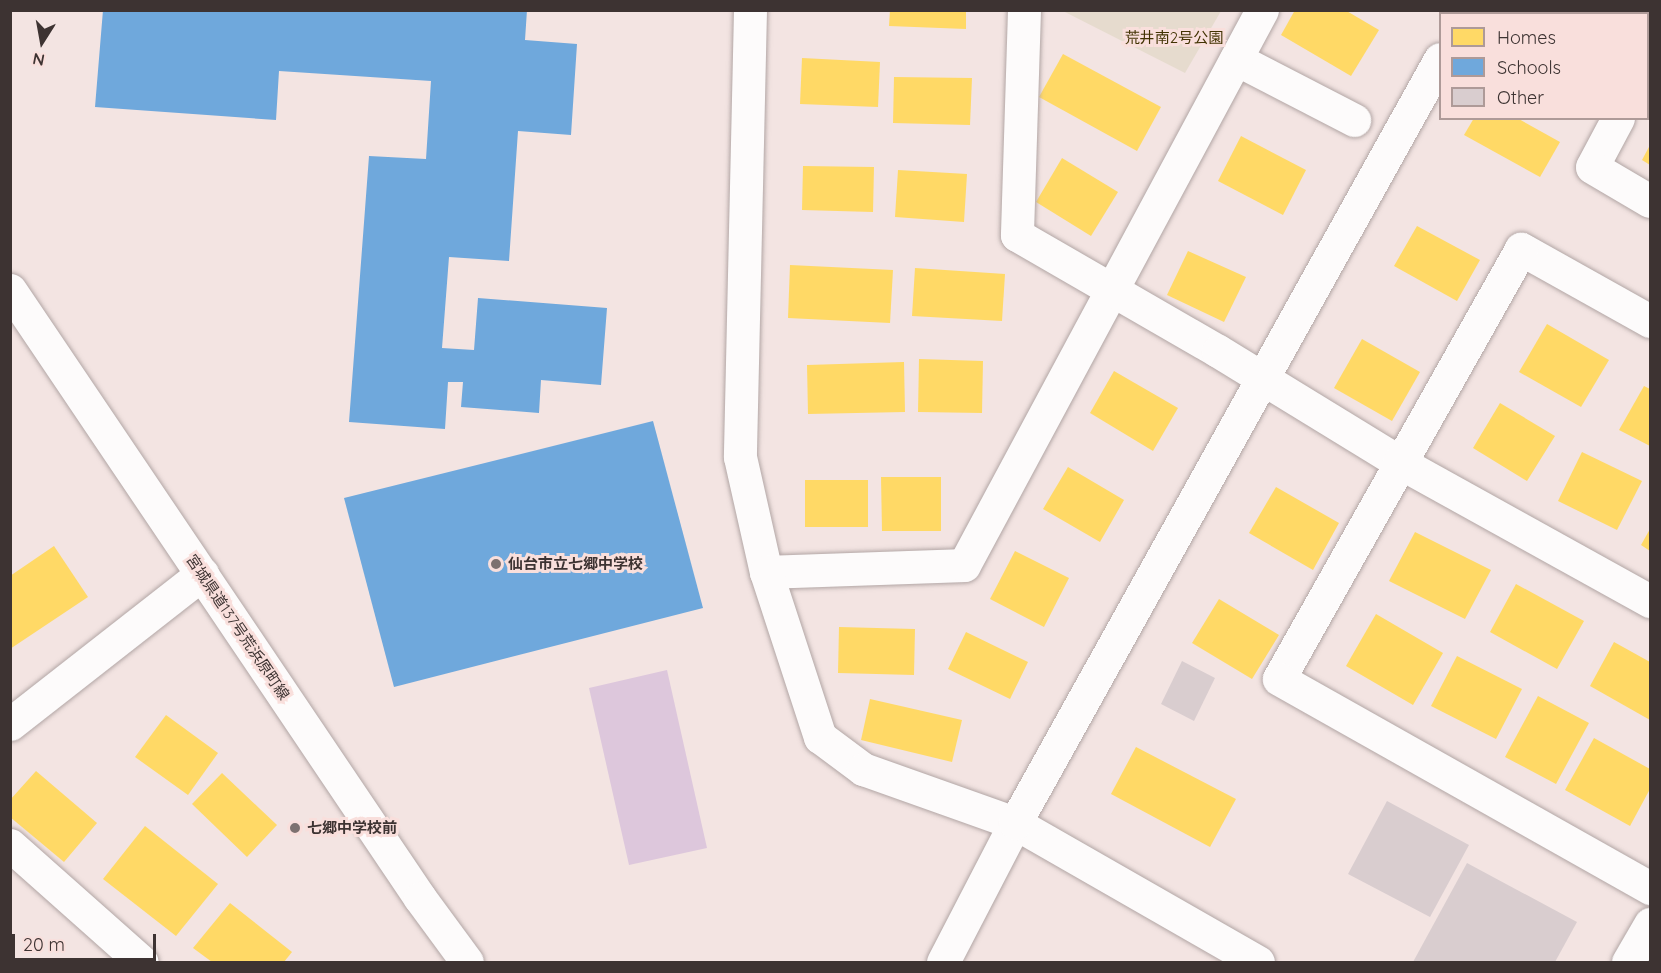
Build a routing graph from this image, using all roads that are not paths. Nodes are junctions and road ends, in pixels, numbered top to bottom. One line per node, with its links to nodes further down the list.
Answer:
1 (750, 10): 14 (street)
2 (1024, 10): 10 (street)
3 (1262, 10): 4 (street)
4 (1236, 59): 6 (street); 10 (street)
5 (1439, 61): 12 (street)
6 (1354, 120)
7 (1617, 120): 8 (street)
8 (1650, 201)
9 (10, 290): 15 (street, 宮城県道137号荒浜原町線)
10 (1112, 290): 12 (street); 14 (street)
11 (1650, 321): 13 (street)
12 (1261, 380): 13 (street); 18 (street)
13 (1399, 462): 16 (street); 20 (street)
14 (766, 572): 18 (street)
15 (202, 574): 17 (street); 23 (street, 宮城県道137号荒浜原町線)
16 (1650, 601)
17 (10, 724)
18 (1015, 824): 24 (street); 25 (street)
19 (10, 845): 22 (street)
20 (1650, 888)
21 (1650, 924): 26 (street)
22 (142, 963)
23 (467, 963)
24 (943, 963)
25 (1258, 963)
26 (1628, 963)

